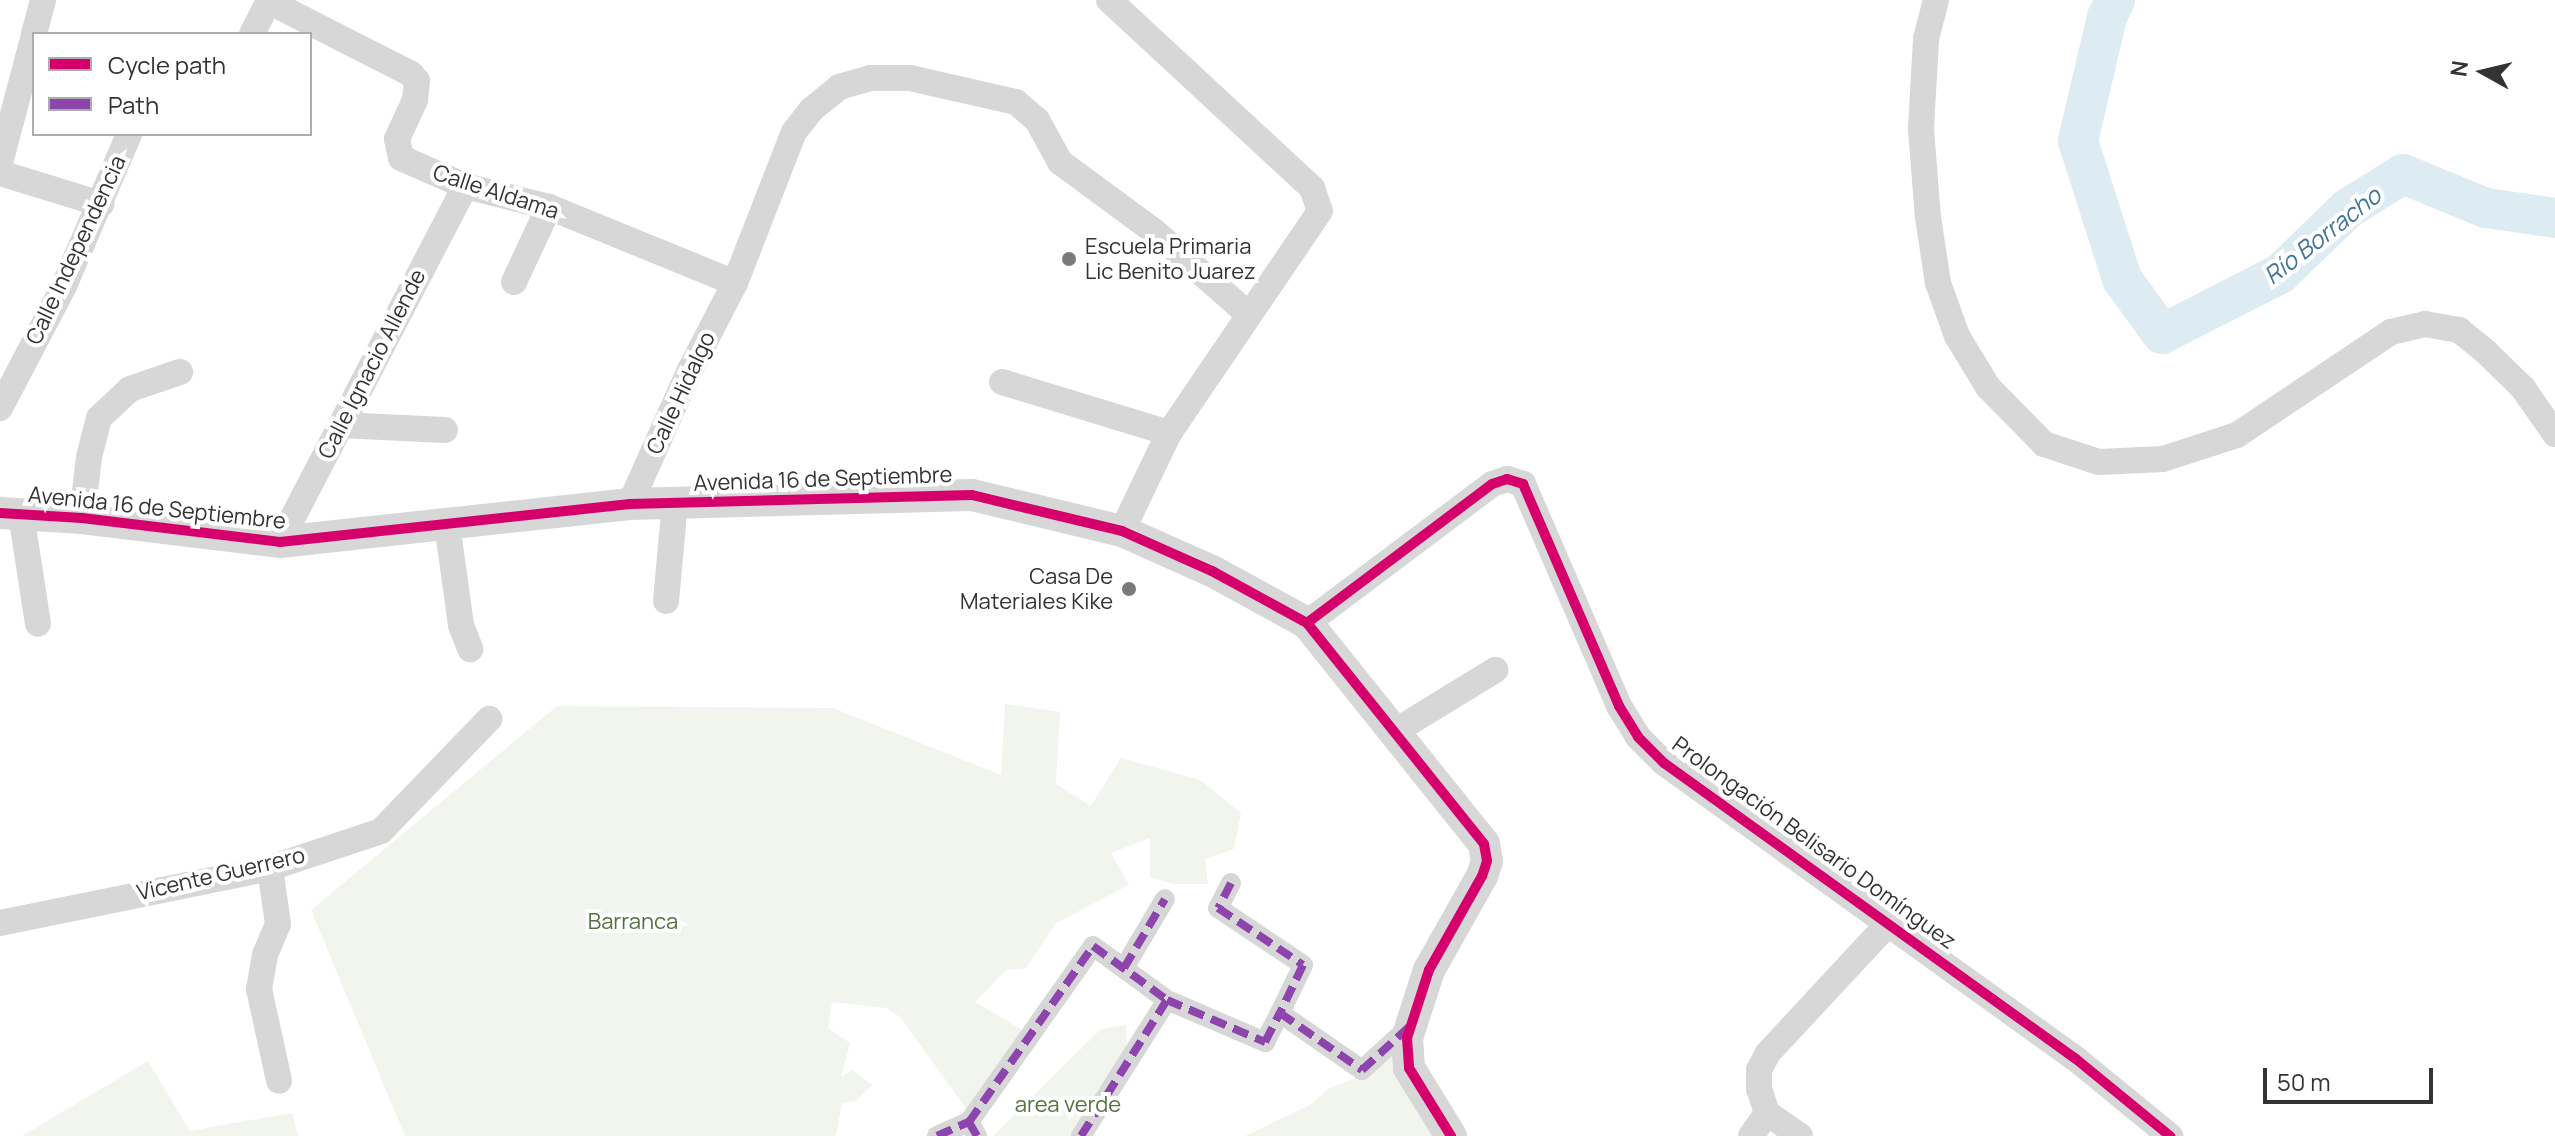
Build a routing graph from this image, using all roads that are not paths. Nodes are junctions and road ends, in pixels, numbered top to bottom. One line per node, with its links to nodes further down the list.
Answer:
1 (43, 0): 5 (street)
2 (1109, 0): 16 (street)
3 (1936, 0): 23 (street)
4 (269, 1): 6 (street); 11 (street, Calle Aldama)
5 (35, 32)
6 (253, 32)
7 (32, 43): 9 (street)
8 (128, 136): 12 (street, Calle Independencia)
9 (0, 163)
10 (0, 173): 12 (street)
11 (465, 186): 13 (street, Calle Aldama); 20 (street, Calle Ignacio Allende)
12 (101, 204): 19 (street, Calle Independencia)
13 (549, 207): 14 (street); 15 (street, Calle Aldama)
14 (514, 282)
15 (735, 283): 16 (street, Calle Hidalgo); 25 (street, Calle Hidalgo)
16 (1248, 314): 22 (street)
17 (180, 372): 27 (street)
18 (1002, 382): 22 (street)
19 (0, 408)
20 (341, 425): 21 (street); 30 (street, Calle Ignacio Allende)
21 (445, 430)
22 (1169, 433): 29 (street)
23 (2555, 434)
24 (675, 503): 25 (street, Avenida 16 de Septiembre); 29 (street, Avenida 16 de Septiembre); 31 (street)
25 (630, 504): 28 (street, Avenida 16 de Septiembre)
26 (11, 514): 27 (street, Avenida 16 de Septiembre); 33 (street)
27 (82, 518): 30 (street, Avenida 16 de Septiembre)
28 (447, 524): 30 (street, Avenida 16 de Septiembre); 34 (street)
29 (1122, 531): 32 (street, Avenida 16 de Septiembre)
30 (280, 542)
31 (666, 601)
32 (1307, 623): 37 (street, Avenida 16 de Septiembre); 42 (street, Prolongación Belisario Domínguez)
33 (38, 624)
34 (470, 649)
35 (1495, 670): 37 (street)
36 (489, 719): 38 (street, Vicente Guerrero)
37 (1394, 732): 46 (street, Avenida 16 de Septiembre)
38 (270, 868): 41 (street, Vicente Guerrero); 47 (street)
39 (1231, 883): 45 (street)
40 (1165, 899): 43 (street)
41 (0, 923)
42 (1888, 924): 48 (street); 55 (street, Prolongación Belisario Domínguez)
43 (1124, 968): 44 (street); 49 (street)
44 (1167, 1000): 45 (street); 51 (street)
45 (1280, 1013): 46 (street)
46 (1409, 1027): 52 (street, Avenida 16 de Septiembre)
47 (279, 1081)
48 (1767, 1113): 53 (street); 54 (street)
49 (973, 1129): 50 (street)
50 (937, 1136)
51 (1081, 1136)
52 (1451, 1136)
53 (1751, 1136)
54 (1800, 1136)
55 (2170, 1136)

